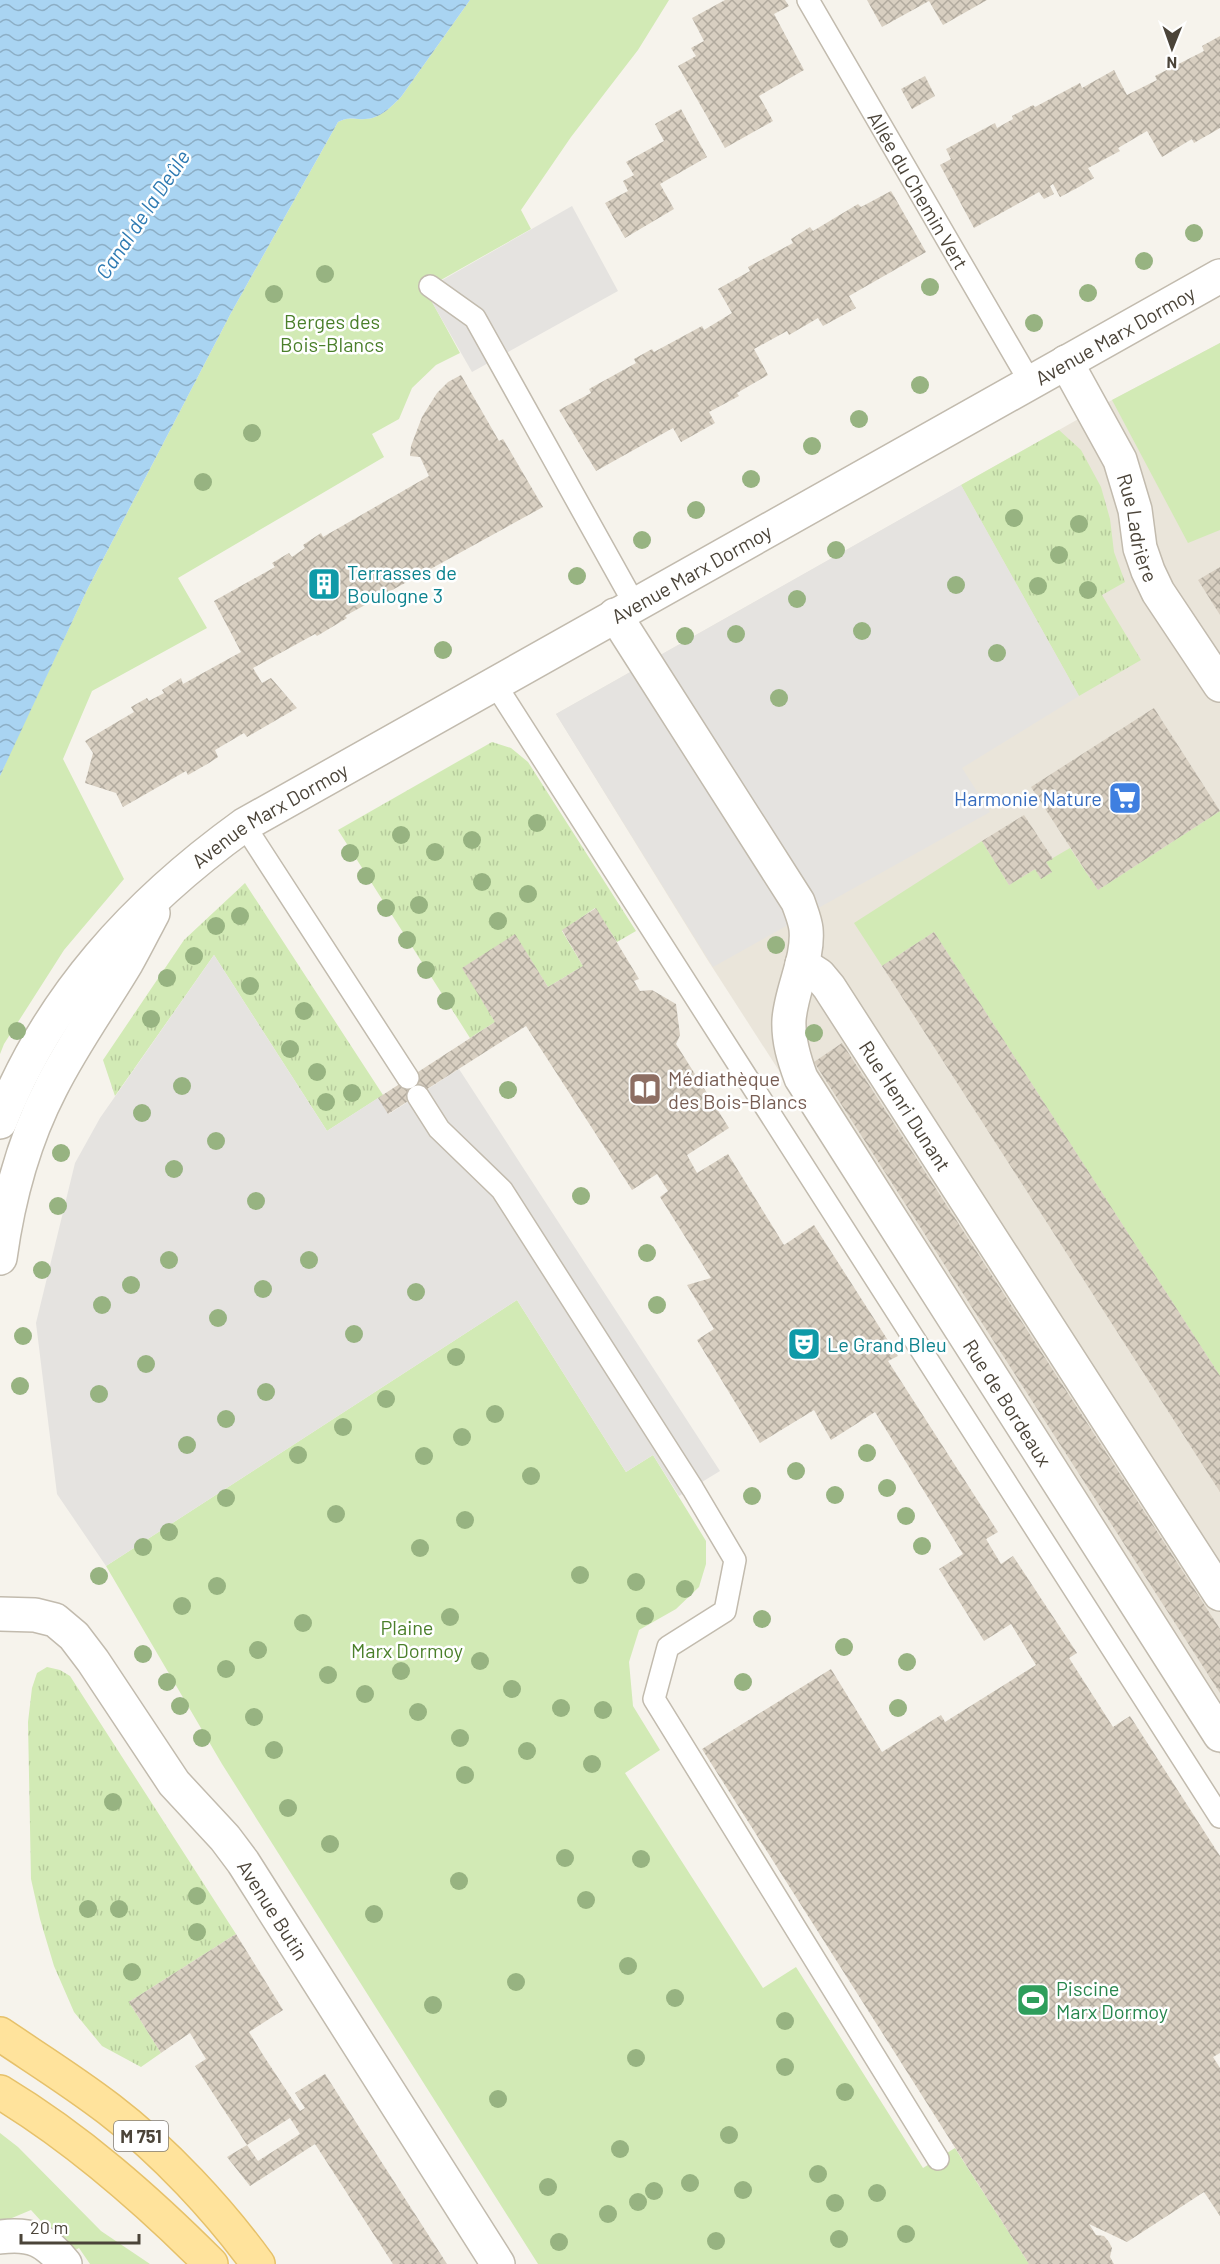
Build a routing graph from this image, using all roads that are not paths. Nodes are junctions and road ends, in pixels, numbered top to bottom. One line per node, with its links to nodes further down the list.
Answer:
1 (808, 0): 5 (lane, Allée du Chemin Vert)
2 (1220, 276): 4 (street, Avenue Marx Dormoy)
3 (430, 286): 6 (lane)
4 (1066, 362): 5 (street, Avenue Marx Dormoy); 8 (street, Rue Ladrière)
5 (1030, 382): 6 (street, Avenue Marx Dormoy)
6 (625, 610): 7 (street, Avenue Marx Dormoy); 11 (street)
7 (495, 684): 9 (street, Avenue Marx Dormoy); 17 (lane)
8 (1220, 685)
9 (244, 825): 10 (street, Avenue Marx Dormoy); 20 (lane)
10 (169, 883): 12 (street, Avenue Marx Dormoy); 13 (street, Avenue Marx Dormoy)
11 (802, 964): 14 (street, Rue Henri Dunant); 16 (street, Rue de Bordeaux)
12 (0, 1122)
13 (0, 1258)
14 (1220, 1594)
15 (0, 1614): 25 (street, Avenue Butin)
16 (1220, 1735)
17 (1220, 1817)
18 (0, 2034): 24 (main road, M 751)
19 (0, 2092): 23 (main road, M 751)
20 (938, 2159)
21 (0, 2237): 22 (street)
22 (65, 2264)
23 (211, 2264)
24 (258, 2264)
25 (498, 2264)

